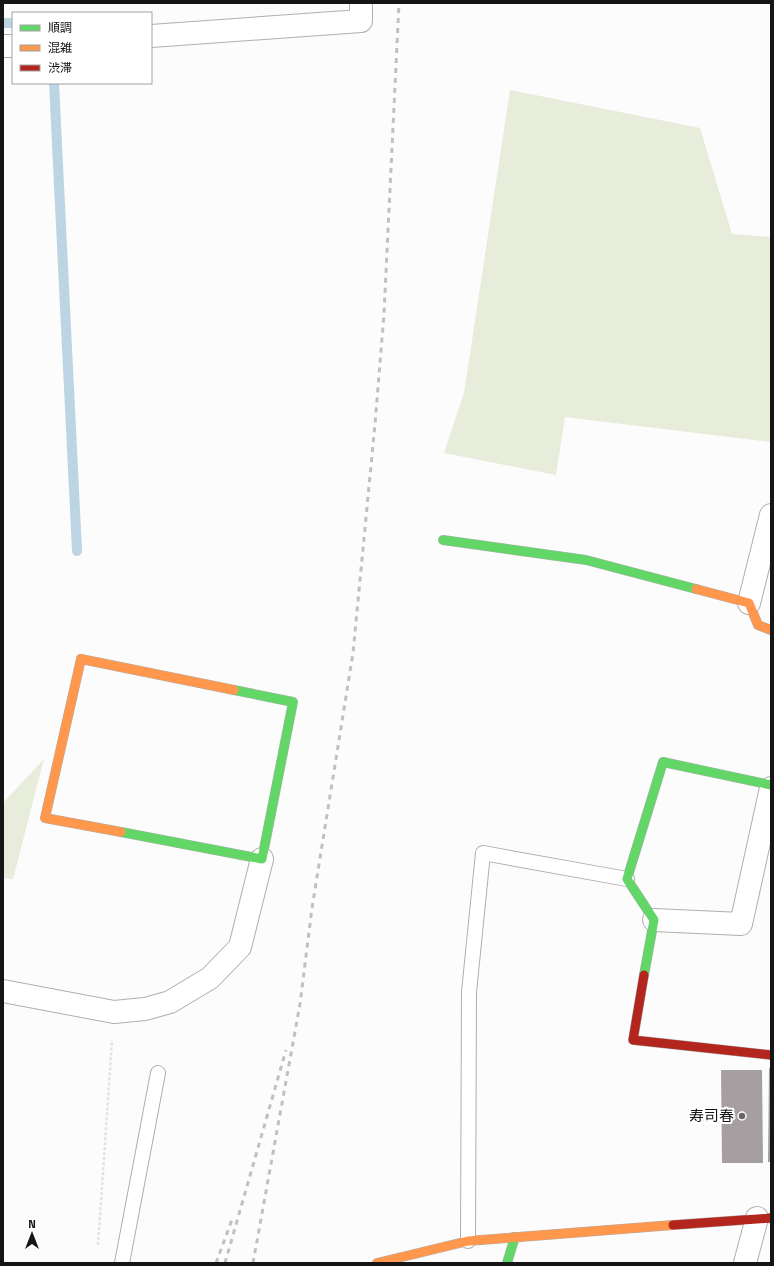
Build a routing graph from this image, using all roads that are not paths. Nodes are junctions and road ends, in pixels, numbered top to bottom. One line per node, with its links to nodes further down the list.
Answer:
1 (361, 3): 2 (street)
2 (152, 36)
3 (771, 515): 5 (street)
4 (443, 540): 5 (street)
5 (749, 603): 6 (street)
6 (771, 630)
7 (771, 786): 9 (street); 10 (street)
8 (262, 859): 8 (street); 11 (street)
9 (627, 880): 10 (street); 16 (lane)
10 (654, 920): 12 (street)
11 (3, 991)
12 (771, 1054)
13 (158, 1072): 17 (lane)
14 (764, 1218): 15 (street); 20 (street)
15 (515, 1237): 16 (street); 19 (street)
16 (468, 1241): 18 (street)
17 (122, 1263)
18 (377, 1263)
19 (507, 1263)
20 (745, 1263)

